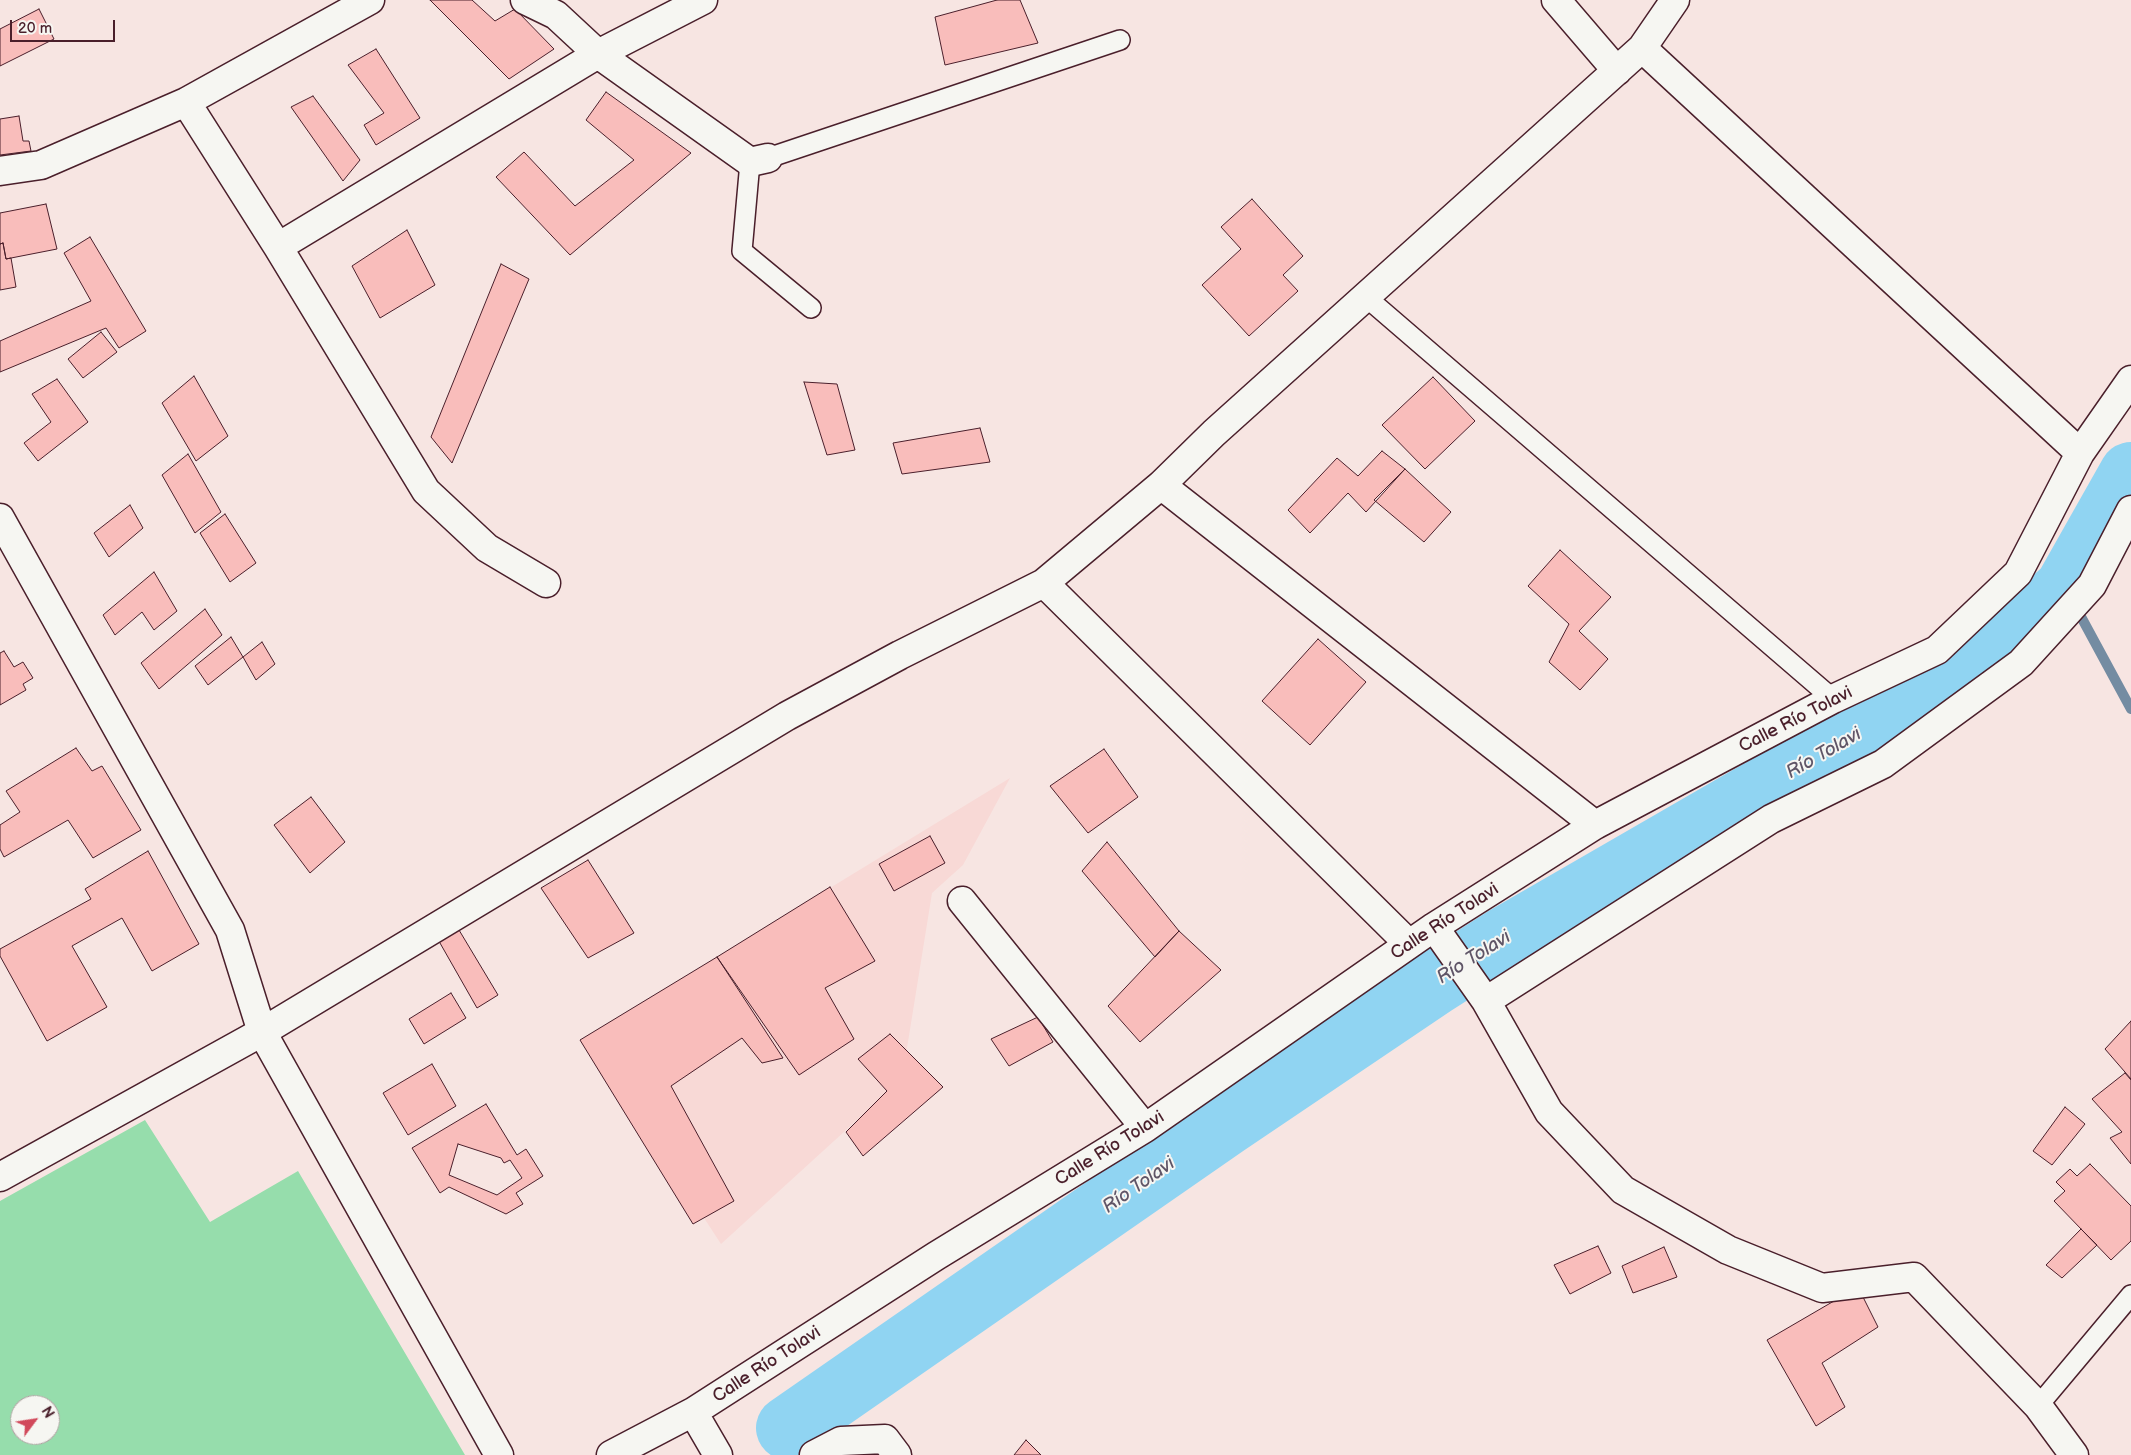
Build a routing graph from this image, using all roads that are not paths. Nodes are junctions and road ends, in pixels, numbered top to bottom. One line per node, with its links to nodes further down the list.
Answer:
1 (370, 0): 11 (street)
2 (525, 0): 6 (street)
3 (703, 0): 9 (street)
4 (1556, 0): 10 (street)
5 (1674, 0): 8 (street)
6 (564, 7): 9 (street)
7 (1120, 40): 12 (lane)
8 (1642, 48): 10 (street); 18 (street)
9 (598, 54): 12 (street); 14 (street)
10 (1617, 70): 15 (street)
11 (186, 102): 13 (street); 14 (street)
12 (759, 160): 16 (lane)
13 (0, 172)
14 (278, 247): 22 (street)
15 (1366, 297): 19 (street); 24 (lane)
16 (812, 308)
17 (2131, 380): 18 (street, Calle Río Tolavi)
18 (2080, 453): 24 (street, Calle Río Tolavi)
19 (1161, 485): 23 (street); 25 (street)
20 (2131, 510): 29 (street)
21 (0, 518): 30 (street)
22 (546, 583)
23 (1044, 583): 28 (street); 30 (street)
24 (1833, 699): 25 (street, Calle Río Tolavi)
25 (1595, 825): 27 (street, Calle Río Tolavi)
26 (962, 901): 31 (street)
27 (1435, 928): 28 (street, Calle Río Tolavi); 29 (street)
28 (1409, 944): 31 (street, Calle Río Tolavi)
29 (1485, 1000): 34 (street)
30 (262, 1032): 32 (street); 36 (street)
31 (1145, 1128): 35 (street, Calle Río Tolavi)
32 (0, 1177)
33 (2131, 1295): 34 (lane)
34 (2038, 1406): 41 (street)
35 (693, 1412): 37 (street, Calle Río Tolavi); 38 (street)
36 (498, 1455)
37 (611, 1455)
38 (718, 1455)
39 (814, 1455): 40 (street)
40 (898, 1455)
41 (2074, 1455)

